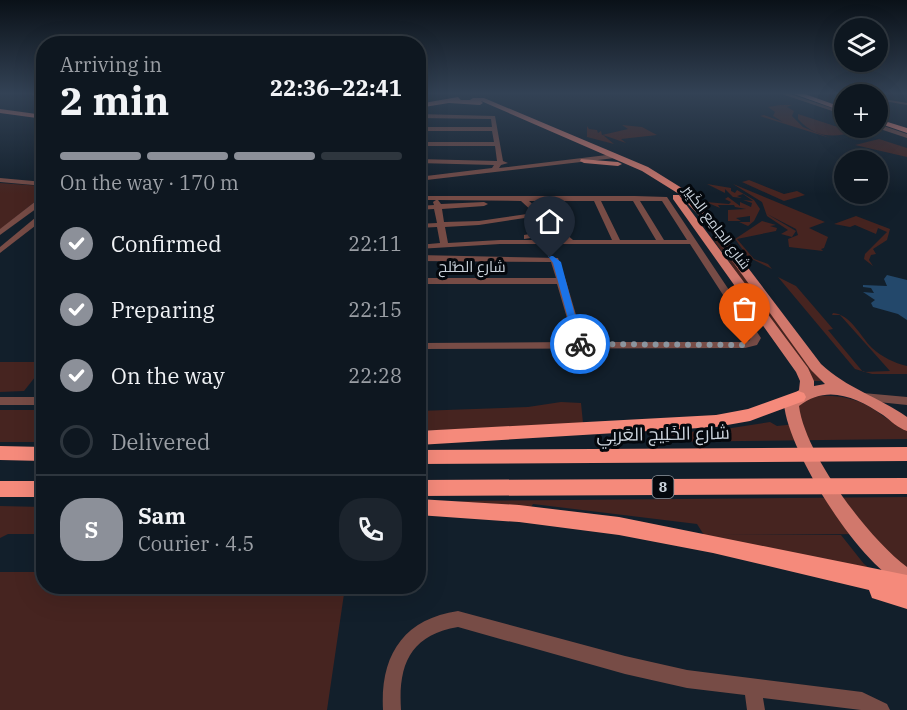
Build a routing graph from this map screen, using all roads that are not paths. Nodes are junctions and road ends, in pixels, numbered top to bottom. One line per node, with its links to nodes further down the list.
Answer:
1 (536, 127): 9 (main road, شارع الجامِع الكَبِير)
2 (549, 127): 10 (main road, شارع الجامِع الكَبِير)
3 (888, 128): 6 (highway)
4 (426, 129): 5 (street)
5 (495, 129): 8 (street)
6 (907, 134)
7 (426, 144): 8 (street)
8 (498, 144): 13 (street)
9 (577, 144): 10 (main road, شارع الجامِع الكَبِير); 11 (main road)
10 (609, 156): 11 (street); 14 (street); 16 (main road, شارع الجامِع الكَبِير); 54 (main road, شارع الجامِع الكَبِير)
11 (574, 158): 15 (street)
12 (426, 161): 13 (street)
13 (500, 161): 15 (street); 17 (street)
14 (584, 161): 16 (main road); 19 (street)
15 (514, 165): 17 (street)
16 (626, 166): 34 (main road, شارع الجامِع الكَبِير)
17 (495, 168): 20 (street)
18 (0, 175): 21 (street)
19 (426, 176)
20 (426, 176)
21 (36, 177)
22 (0, 180): 23 (street)
23 (36, 183)
24 (426, 198): 25 (street)
25 (436, 198): 26 (street); 32 (street)
26 (501, 198): 27 (street); 32 (street)
27 (522, 198): 28 (street); 33 (street)
28 (596, 198): 29 (street); 42 (street)
29 (635, 198): 34 (street); 43 (street)
30 (36, 204): 39 (street)
31 (426, 208): 32 (street)
32 (438, 208): 37 (street)
33 (539, 214): 37 (street); 38 (street)
34 (688, 220): 44 (street); 53 (main road, شارع الجامِع الكَبِير)
35 (36, 221): 47 (street)
36 (426, 226): 37 (street)
37 (440, 226): 45 (street)
38 (560, 231): 40 (street); 41 (street)
39 (0, 233)
40 (500, 242): 41 (street); 45 (street)
41 (571, 242): 42 (street)
42 (617, 242): 43 (street)
43 (661, 242): 44 (street)
44 (693, 242): 52 (street)
45 (444, 246): 46 (street)
46 (426, 247)
47 (0, 250)
48 (426, 258): 50 (street)
49 (426, 281): 50 (street, شارع الصُّلح)
50 (562, 281): 52 (street)
51 (426, 346): 52 (street)
52 (580, 346)
53 (802, 395): 54 (main road); 59 (highway); 70 (main road)
54 (857, 395): 57 (street); 58 (main road, شارع الجامِع الكَبِير)
55 (0, 401): 56 (street)
56 (36, 401)
57 (907, 401)
58 (907, 425)
59 (426, 438)
60 (0, 453): 61 (highway)
61 (36, 454)
62 (907, 454): 63 (highway, شارع الخَلِيج العَربِي / 8)
63 (426, 457)
64 (907, 486): 65 (highway, 8)
65 (426, 488)
66 (0, 489): 67 (highway)
67 (36, 489)
68 (426, 507): 69 (highway)
69 (818, 569): 71 (highway); 72 (highway)
70 (907, 578)
71 (907, 586)
72 (907, 598)
73 (753, 687): 74 (street); 75 (street); 76 (street)
74 (392, 710)
75 (756, 710)
76 (881, 710)

